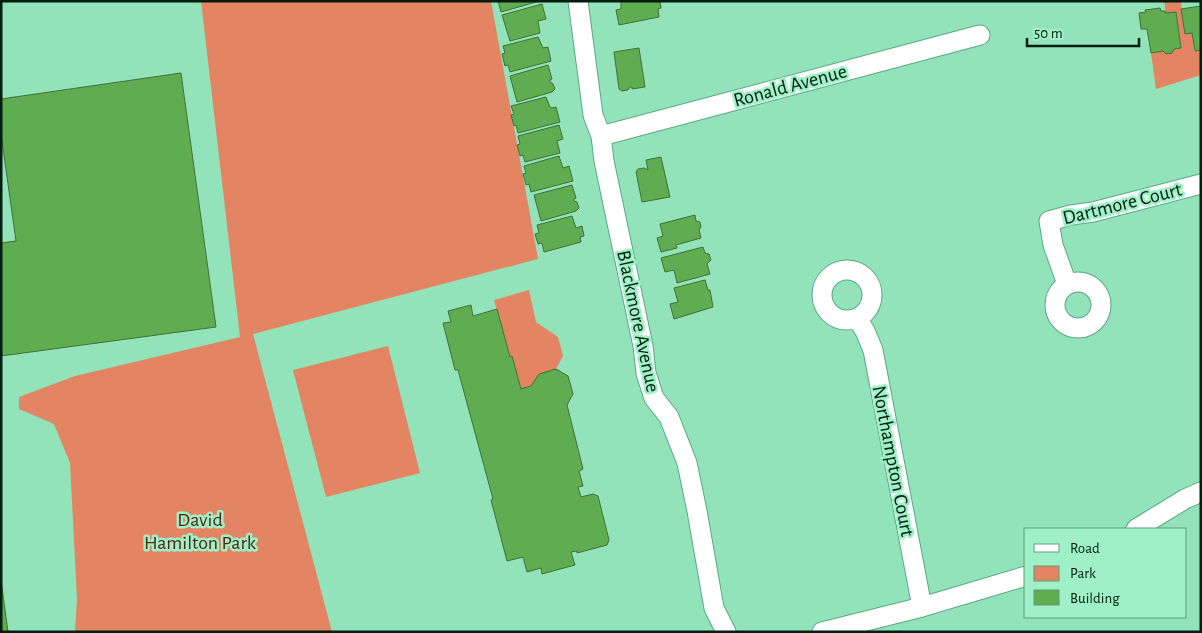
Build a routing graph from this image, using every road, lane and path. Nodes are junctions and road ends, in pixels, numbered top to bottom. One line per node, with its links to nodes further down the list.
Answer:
1 (578, 1): 3 (street, Blackmore Avenue)
2 (980, 35): 3 (street, Ronald Avenue)
3 (601, 136): 11 (street, Blackmore Avenue)
4 (1201, 184): 5 (street, Dartmore Court)
5 (1067, 284)
6 (857, 318): 10 (street, Northampton Court)
7 (1201, 492): 8 (street)
8 (1138, 528)
9 (1024, 577): 10 (street)
10 (922, 607): 12 (street)
11 (726, 632)
12 (822, 632)

